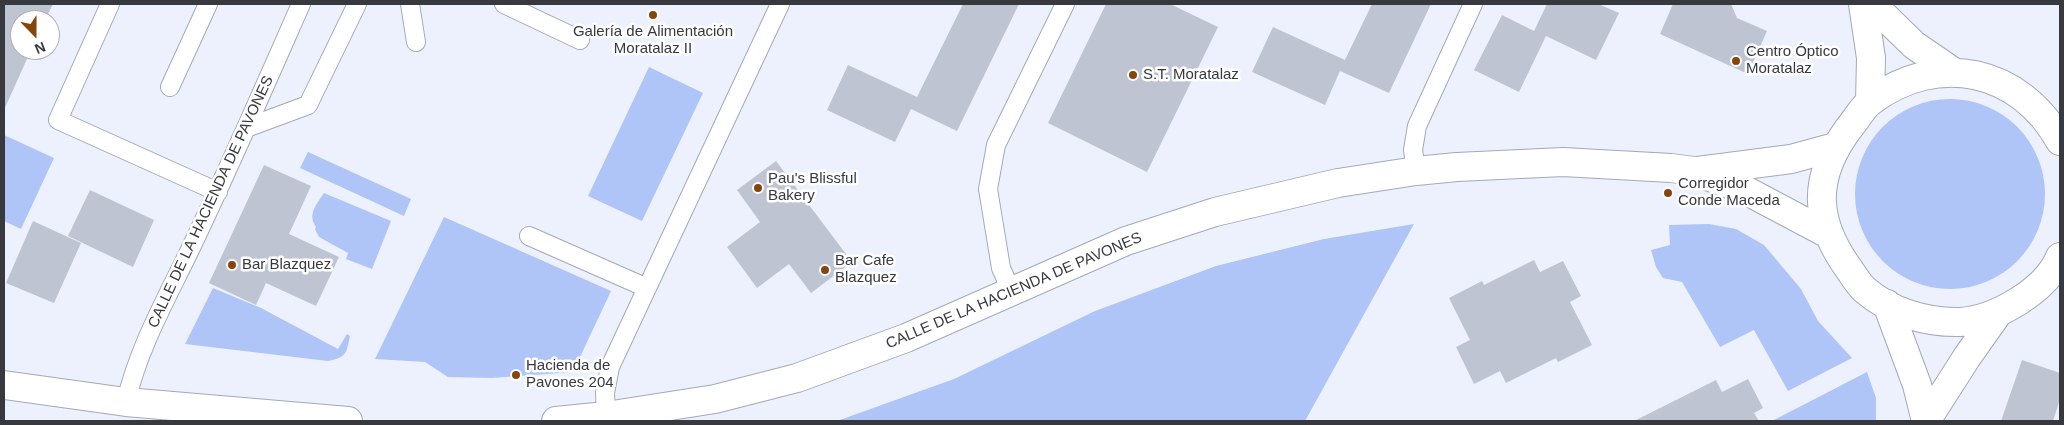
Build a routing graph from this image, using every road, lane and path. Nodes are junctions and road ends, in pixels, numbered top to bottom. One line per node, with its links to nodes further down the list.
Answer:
1 (110, 4): 22 (lane)
2 (208, 4): 15 (lane)
3 (301, 4): 17 (lane, CALLE DE LA HACIENDA DE PAVONES)
4 (357, 4): 17 (lane)
5 (410, 4): 13 (lane)
6 (504, 4): 12 (lane)
7 (780, 4): 26 (lane)
8 (1065, 4): 27 (lane)
9 (1473, 4): 20 (lane)
10 (1863, 4): 16 (street)
11 (1872, 4): 14 (street)
12 (580, 40)
13 (416, 42)
14 (1952, 71): 16 (street); 18 (street)
15 (170, 87)
16 (1870, 102): 19 (street)
17 (246, 128): 22 (lane, CALLE DE LA HACIENDA DE PAVONES)
18 (2060, 141)
19 (1835, 147): 21 (street, CALLE DE LA HACIENDA DE PAVONES); 23 (street)
20 (1416, 171): 21 (street, CALLE DE LA HACIENDA DE PAVONES); 27 (street, CALLE DE LA HACIENDA DE PAVONES)
21 (1694, 171): 23 (street, CALLE DE LA HACIENDA DE PAVONES)
22 (218, 192): 31 (lane, CALLE DE LA HACIENDA DE PAVONES)
23 (1828, 234): 28 (street)
24 (529, 236): 26 (lane)
25 (2059, 261): 29 (street)
26 (647, 288): 32 (lane)
27 (1011, 291): 32 (street, CALLE DE LA HACIENDA DE PAVONES)
28 (1888, 304): 29 (street); 35 (street)
29 (1998, 313): 35 (street)
30 (4, 385): 31 (street)
31 (126, 402): 33 (street)
32 (606, 416): 34 (street, CALLE DE LA HACIENDA DE PAVONES)
33 (348, 421)
34 (556, 421)
35 (1926, 421)

